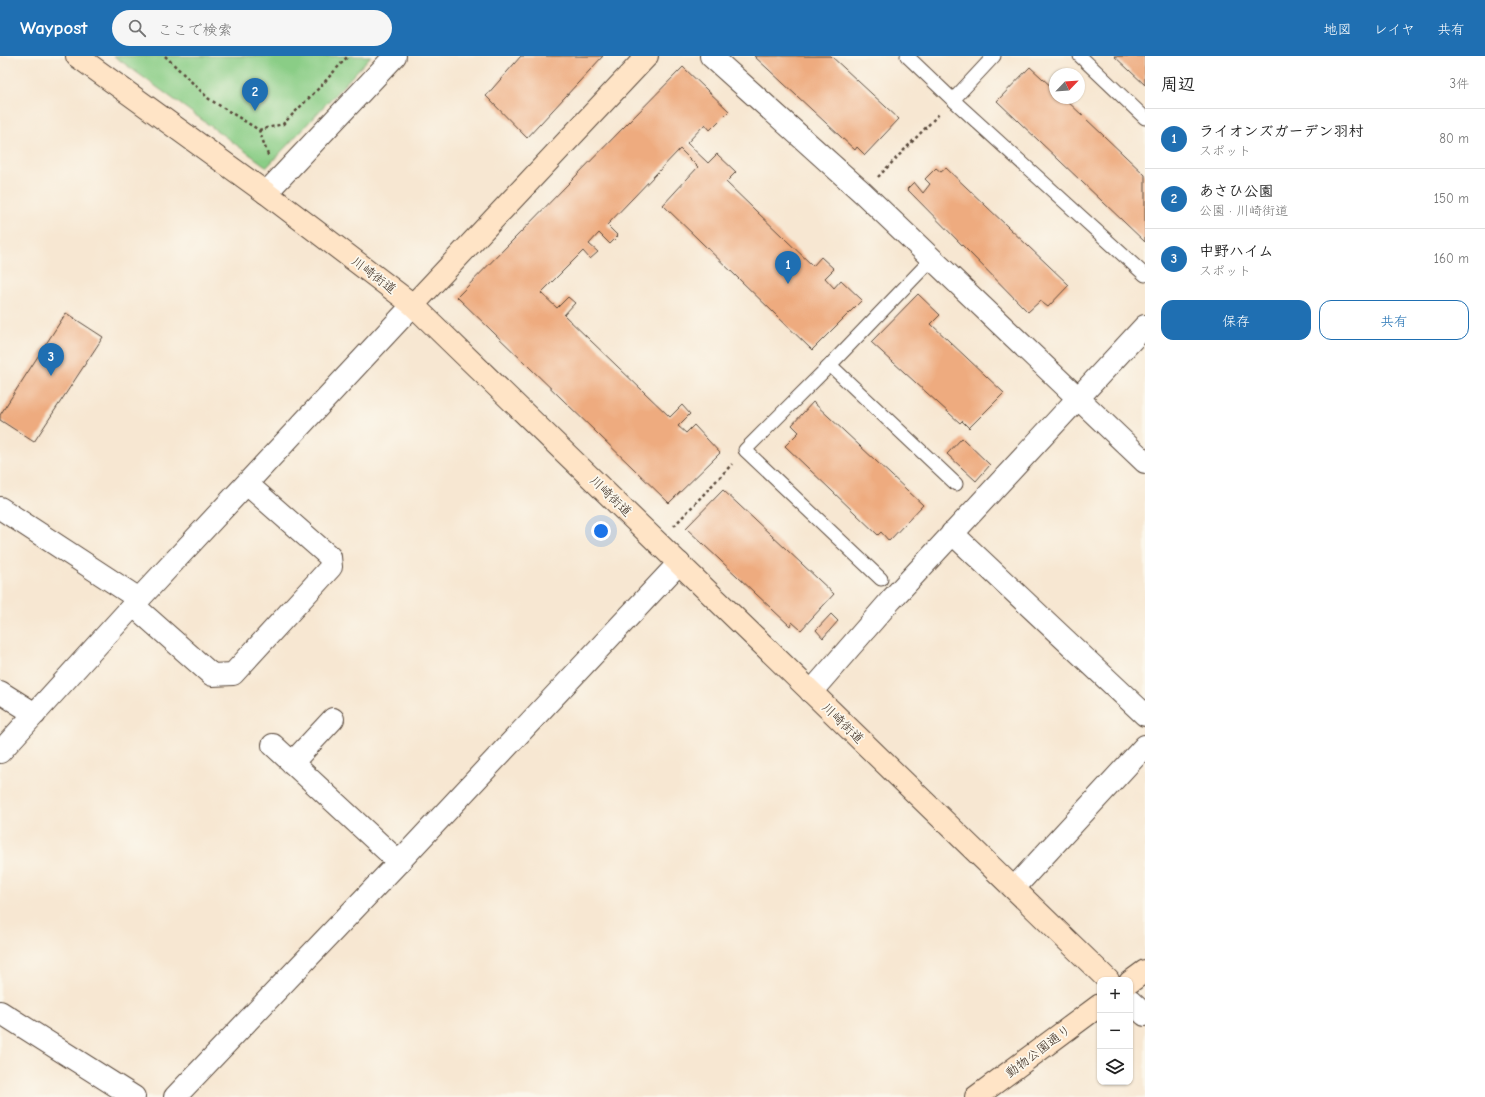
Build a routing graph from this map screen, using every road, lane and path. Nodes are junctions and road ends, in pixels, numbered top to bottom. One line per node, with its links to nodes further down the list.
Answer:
1 (77, 56): 14 (street, 川崎街道)
2 (165, 56): 12 (path)
3 (348, 56): 12 (path)
4 (395, 56): 13 (street)
5 (648, 56): 18 (street)
6 (711, 56): 15 (street)
7 (907, 56): 10 (lane)
8 (994, 56): 10 (lane)
9 (1080, 56): 11 (lane)
10 (953, 100): 15 (path); 17 (lane)
11 (1145, 118)
12 (259, 130): 13 (path)
13 (288, 170): 14 (street)
14 (266, 193): 18 (street, 川崎街道)
15 (863, 193): 16 (street)
16 (932, 259): 20 (lane); 21 (street)
17 (1145, 275)
18 (413, 305): 24 (street); 29 (street, 川崎街道)
19 (1145, 326): 21 (street)
20 (830, 365): 22 (lane); 25 (lane)
21 (1078, 397): 23 (street); 28 (street)
22 (745, 450): 27 (path); 30 (lane)
23 (1145, 462)
24 (247, 484): 31 (street); 31 (street)
25 (956, 484)
26 (0, 508): 31 (street)
27 (673, 527)
28 (952, 533): 33 (street); 35 (street)
29 (679, 563): 33 (street, 川崎街道); 41 (street)
30 (881, 579)
31 (136, 602): 34 (street)
32 (0, 692): 34 (street)
33 (811, 692): 42 (street, 川崎街道)
34 (35, 714): 39 (street)
35 (1145, 715)
36 (333, 719): 40 (street)
37 (273, 745): 40 (street)
38 (1145, 746): 42 (street)
39 (0, 752)
40 (292, 763): 41 (street)
41 (399, 862): 51 (street)
42 (1014, 888): 44 (street, 川崎街道)
43 (1145, 971): 45 (street)
44 (1105, 977)
45 (1133, 980)
46 (1133, 1005): 49 (street)
47 (1097, 1007): 52 (street, 動物公園通り)
48 (0, 1012): 50 (street)
49 (1145, 1016)
50 (134, 1097)
51 (175, 1097)
52 (976, 1097)

